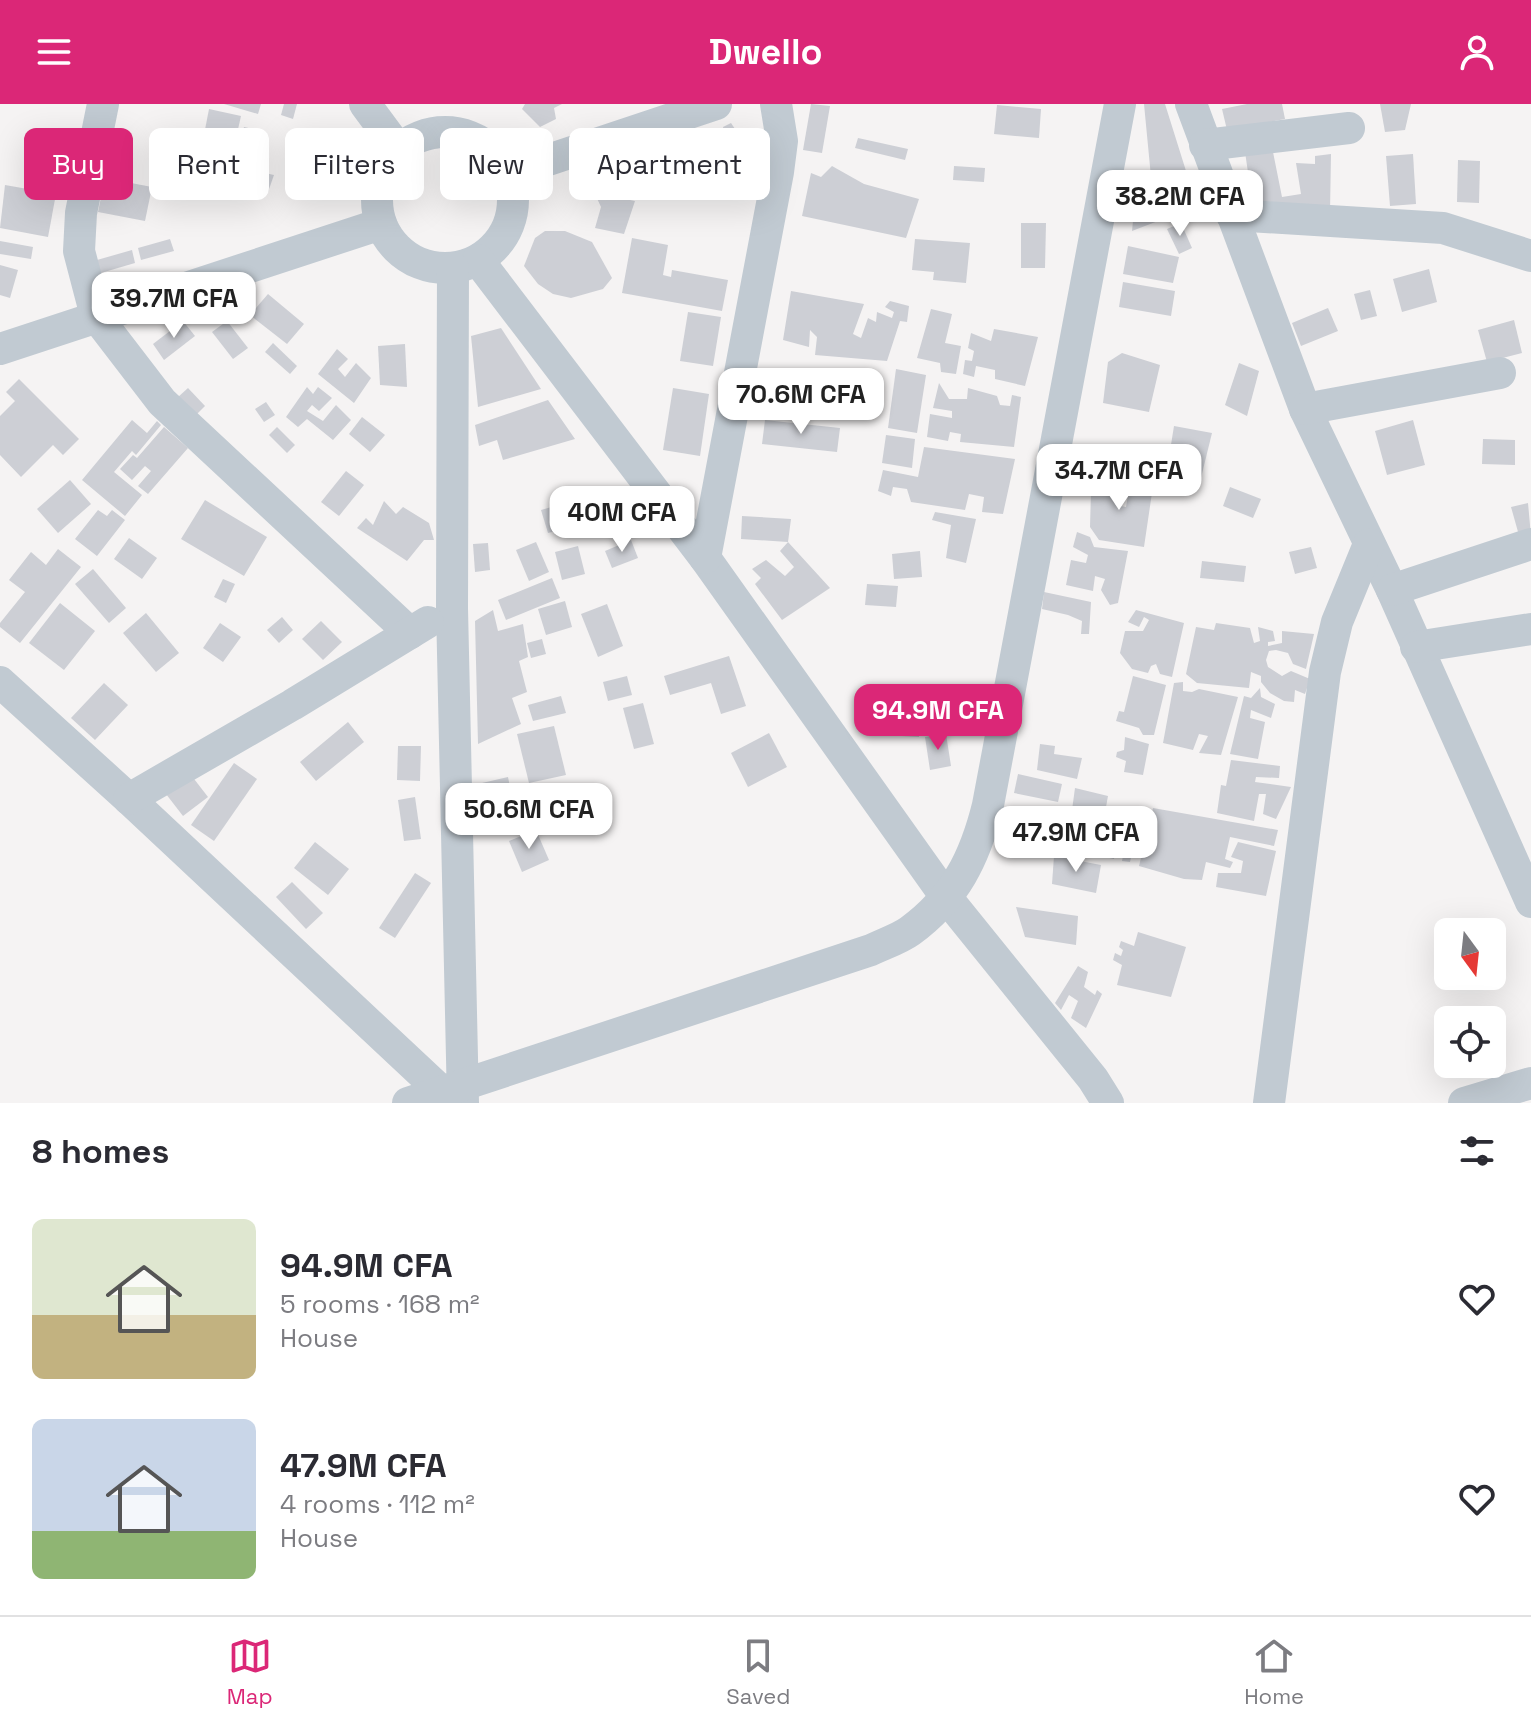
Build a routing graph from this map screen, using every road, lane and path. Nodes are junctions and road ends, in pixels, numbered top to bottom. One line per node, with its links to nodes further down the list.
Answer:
1 (103, 104): 19 (street)
2 (365, 104): 8 (street)
3 (716, 104): 12 (street)
4 (776, 104): 25 (street)
5 (1120, 104): 33 (street)
6 (1191, 104): 11 (street)
7 (443, 118): 10 (street)
8 (383, 128)
9 (1349, 128): 11 (street)
10 (424, 132)
11 (1205, 145): 15 (street)
12 (553, 158)
13 (378, 200): 16 (street)
14 (513, 200): 18 (street)
15 (1232, 215): 17 (street); 22 (street)
16 (381, 224): 18 (street); 19 (street)
17 (1531, 256)
18 (465, 264): 25 (street); 27 (street)
19 (96, 316): 20 (street); 29 (street)
20 (0, 349)
21 (1500, 373): 22 (street)
22 (1305, 409): 23 (street)
23 (1369, 544): 26 (street); 40 (street)
24 (1531, 544): 26 (street)
25 (705, 558): 33 (street)
26 (1392, 590): 30 (street)
27 (452, 608): 29 (street); 36 (street)
28 (1531, 629): 30 (street)
29 (410, 633): 32 (street)
30 (1416, 647): 34 (street)
31 (0, 682): 32 (street)
32 (129, 799): 36 (street)
33 (946, 897): 36 (street); 39 (street)
34 (1531, 902)
35 (1531, 1083): 37 (street)
36 (456, 1093): 38 (street)
37 (1496, 1098): 41 (street)
38 (408, 1103)
39 (1108, 1103)
40 (1269, 1103)
41 (1464, 1103)

